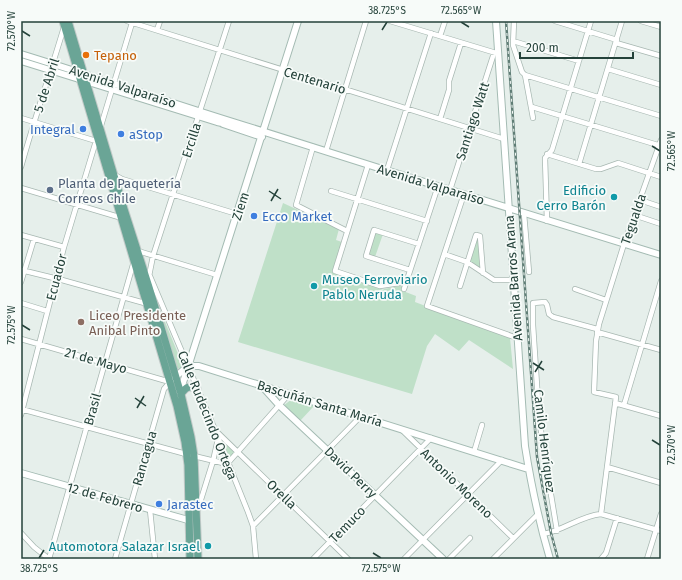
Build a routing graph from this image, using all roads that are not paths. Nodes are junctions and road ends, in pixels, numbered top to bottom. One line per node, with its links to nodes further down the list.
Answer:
1 (160, 21): 16 (street)
2 (229, 21): 23 (street, Ercilla)
3 (298, 21): 31 (street, Ziem)
4 (366, 21): 37 (street)
5 (393, 21): 18 (street)
6 (444, 21): 19 (street)
7 (496, 21): 24 (street, Avenida Barros Arana)
8 (514, 21): 20 (street)
9 (555, 21): 17 (street)
10 (591, 21): 17 (street)
11 (622, 21): 21 (street)
12 (641, 21): 15 (street)
13 (130, 22): 16 (street, Centenario); 35 (street)
14 (65, 23): 29 (street, 5 de Abril); 34 (main road)
15 (661, 27)
16 (157, 30): 23 (street, Centenario)
17 (588, 31): 21 (street); 28 (street)
18 (431, 33): 19 (street); 42 (street)
19 (440, 36): 22 (street)
20 (513, 41): 28 (street); 33 (street)
21 (616, 42): 26 (street); 30 (street)
22 (461, 43): 24 (street); 48 (street)
23 (220, 50): 31 (street, Centenario); 43 (street, Ercilla)
24 (496, 53): 53 (street, Santiago Watt); 56 (street, Avenida Barros Arana)
25 (21, 54): 29 (street, Avenida Valparaíso)
26 (661, 56)
27 (21, 61): 32 (street, Avenida Valparaíso)
28 (579, 61): 38 (street)
29 (53, 64): 32 (street, 5 de Abril); 34 (street, Avenida Valparaíso)
30 (608, 69): 36 (street); 40 (street)
31 (283, 70): 37 (street, Centenario); 55 (street, Ziem)
32 (51, 71): 34 (street, Avenida Valparaíso); 49 (street, 5 de Abril)
33 (525, 75): 38 (street); 41 (street)
34 (82, 76): 35 (street, Avenida Valparaíso); 39 (street, Avenida Valparaíso); 54 (main road); 58 (main road)
35 (114, 83): 39 (street); 43 (street, Avenida Valparaíso)
36 (661, 85)
37 (345, 89): 42 (street, Centenario); 61 (street)
38 (570, 89): 40 (street); 44 (street)
39 (112, 90): 43 (street, Avenida Valparaíso); 54 (street)
40 (599, 98): 45 (street); 51 (street)
41 (532, 107): 44 (street); 47 (street)
42 (407, 109): 48 (street, Centenario); 66 (street)
43 (199, 114): 50 (street, Avenida Valparaíso); 52 (street, Avenida Valparaíso); 76 (street, Ercilla)
44 (562, 116): 51 (street); 62 (street)
45 (661, 116)
46 (21, 118): 49 (street)
47 (533, 118)
48 (440, 119): 53 (street, Centenario)
49 (34, 122): 58 (street); 65 (street, 5 de Abril)
50 (217, 122): 52 (street, Avenida Valparaíso); 55 (street, Avenida Valparaíso)
51 (591, 124): 59 (street); 63 (street)
52 (247, 127): 55 (street, Avenida Valparaíso)
53 (469, 128): 56 (street, Centenario); 74 (street, Santiago Watt)
54 (100, 129): 68 (main road)
55 (262, 134): 60 (street, Avenida Valparaíso); 83 (street, Ziem)
56 (504, 139): 82 (street, Avenida Barros Arana)
57 (661, 140): 59 (street, Tegualda)
58 (97, 142): 80 (street, Ecuador); 86 (main road)
59 (660, 146): 67 (street, Tegualda)
60 (313, 147): 61 (street, Avenida Valparaíso); 92 (street)
61 (326, 151): 64 (street, Avenida Valparaíso)
62 (547, 154): 63 (street); 88 (street)
63 (579, 164): 67 (street)
64 (368, 165): 66 (street, Avenida Valparaíso); 78 (street)
65 (21, 166)
66 (387, 170): 71 (street, Avenida Valparaíso)
67 (649, 173): 69 (street); 79 (street, Tegualda)
68 (115, 175): 70 (street); 72 (main road)
69 (661, 177)
70 (125, 180): 72 (street); 76 (street)
71 (438, 186): 74 (street, Avenida Valparaíso); 87 (street)
72 (118, 187): 98 (main road)
73 (21, 188): 80 (street)
74 (450, 190): 77 (street, Avenida Valparaíso)
75 (331, 191): 78 (street)
76 (173, 194): 83 (street); 102 (street, Ercilla)
77 (464, 194): 82 (street, Avenida Valparaíso); 100 (street)
78 (358, 199): 87 (street); 92 (street)
79 (640, 200): 81 (street); 85 (street, Tegualda)
80 (76, 204): 86 (street); 97 (street, Ecuador)
81 (661, 207)
82 (508, 208): 84 (street, Avenida Valparaíso); 113 (street, Avenida Barros Arana)
83 (237, 214): 111 (street, Ziem)
84 (524, 214): 88 (street, Avenida Valparaíso); 108 (street)
85 (634, 215): 89 (street); 96 (street, Tegualda)
86 (122, 218): 104 (main road)
87 (427, 221): 95 (street)
88 (547, 221): 96 (street, Avenida Valparaíso)
89 (661, 224)
90 (369, 228): 91 (street)
91 (374, 230): 95 (street); 103 (street)
92 (347, 231): 117 (street)
93 (21, 235): 94 (street)
94 (34, 239): 97 (street); 107 (street)
95 (419, 244): 106 (street)
96 (624, 244): 101 (street, Avenida Valparaíso); 122 (street, Tegualda)
97 (64, 247): 112 (street, Ecuador)
98 (138, 251): 102 (street); 116 (main road)
99 (360, 254): 103 (street)
100 (444, 254): 105 (street); 127 (street)
101 (661, 255)
102 (153, 256): 110 (street, Ercilla); 111 (street)
103 (366, 256): 106 (street)
104 (134, 259): 121 (street, Brasil); 124 (main road)
105 (467, 262): 109 (street); 109 (street); 118 (street)
106 (410, 270): 117 (street)
107 (23, 271): 112 (street); 115 (street)
108 (529, 272)
109 (483, 273): 113 (street)
110 (149, 274): 116 (street, Ercilla); 133 (street, Calle Rudecindo Ortega)
111 (217, 275): 133 (street, Ziem)
112 (56, 278): 121 (street); 125 (street, Ecuador)
113 (513, 280): 127 (street, Avenida Barros Arana)
114 (661, 281): 130 (street)
115 (21, 282)
116 (147, 282): 134 (main road)
117 (406, 282): 119 (street)
118 (460, 286)
119 (404, 288)
120 (575, 289): 122 (street)
121 (123, 298): 124 (street); 132 (street, Brasil)
122 (606, 300): 126 (street, Tegualda)
123 (21, 303): 125 (street)
124 (148, 304): 135 (main road)
125 (47, 310): 129 (street, Ecuador)
126 (597, 330): 130 (street); 140 (street, Tegualda); 182 (street, Camilo Henríquez)
127 (517, 338): 165 (street, Avenida Barros Arana)
128 (21, 339): 129 (street, 21 de Mayo)
129 (39, 344): 132 (street, 21 de Mayo); 143 (street, Ecuador)
130 (642, 345): 131 (street); 142 (street)
131 (661, 350)
132 (105, 364): 135 (street, 21 de Mayo); 148 (street, Brasil)
133 (188, 366): 134 (street); 136 (street, Bascuñán Santa María); 137 (street, Calle Rudecindo Ortega); 138 (street, Ziem)
134 (175, 376): 135 (street); 138 (main road)
135 (170, 382): 153 (main road); 154 (street, Rancagua)
136 (260, 385): 139 (street, Bascuñán Santa María); 141 (street, David Perry)
137 (197, 389): 138 (main road); 150 (street, Calle Rudecindo Ortega)
138 (180, 393): 160 (main road)
139 (290, 394): 141 (street); 145 (street, Bascuñán Santa María)
140 (615, 403): 142 (street); 164 (street)
141 (280, 405): 156 (street, David Perry); 157 (street)
142 (624, 405): 146 (street)
143 (22, 409): 144 (street, Ecuador); 148 (street)
144 (21, 415)
145 (361, 416): 149 (street, Bascuñán Santa María); 156 (street)
146 (661, 416)
147 (482, 425): 158 (street)
148 (86, 428): 154 (street); 168 (street, Brasil)
149 (400, 428): 152 (street, Bascuñán Santa María); 155 (street, Antonio Moreno)
150 (215, 430): 151 (street, Calle Rudecindo Ortega); 157 (street, Orella)
151 (218, 438): 162 (street); 163 (street, Calle Rudecindo Ortega)
152 (431, 438): 155 (street, Temuco); 158 (street, Bascuñán Santa María)
153 (185, 442): 159 (main road); 160 (main road)
154 (148, 444): 159 (street); 172 (street, Rancagua)
155 (421, 448): 169 (street, Antonio Moreno); 171 (street, Temuco)
156 (328, 450): 170 (street); 171 (street, David Perry)
157 (238, 452): 163 (street); 170 (street, Orella)
158 (474, 452): 161 (street, Bascuñán Santa María)
159 (186, 454): 179 (main road)
160 (194, 456): 162 (street); 174 (main road)
161 (502, 460): 165 (street, Bascuñán Santa María); 169 (street)
162 (213, 461): 163 (street); 174 (street)
163 (228, 464): 180 (street, Calle Rudecindo Ortega)
164 (607, 467): 167 (street); 176 (street)
165 (528, 469): 175 (street, Avenida Barros Arana)
166 (21, 473): 168 (street, 12 de Febrero)
167 (661, 483)
168 (70, 488): 172 (street, 12 de Febrero); 191 (street, Brasil)
169 (468, 494): 187 (street, Antonio Moreno); 188 (street)
170 (283, 495): 180 (street); 189 (street, Orella)
171 (375, 495): 188 (street, David Perry); 189 (street, Temuco)
172 (131, 505): 173 (street, 12 de Febrero); 192 (street, Rancagua)
173 (150, 510): 179 (street, 12 de Febrero); 193 (street)
174 (197, 513): 185 (main road)
175 (538, 514): 184 (street, Avenida Barros Arana); 187 (street)
176 (601, 514): 178 (street); 182 (street)
177 (661, 514): 181 (street)
178 (617, 518): 181 (street); 203 (street)
179 (188, 520): 185 (main road); 190 (main road)
180 (252, 526): 194 (street, Calle Rudecindo Ortega)
181 (659, 530): 204 (street)
182 (557, 531): 184 (street)
183 (21, 533): 191 (street)
184 (543, 534): 201 (street, Avenida Barros Arana); 202 (street, Avenida Barros Arana)
185 (197, 536): 190 (main road)
186 (470, 538): 199 (street)
187 (513, 538): 200 (street)
188 (423, 540): 197 (street); 198 (street, David Perry)
189 (330, 541): 195 (street, Temuco); 196 (street, Orella)
190 (194, 557)
191 (49, 559)
192 (115, 559)
193 (155, 559)
194 (256, 559)
195 (313, 559)
196 (348, 559)
197 (404, 559)
198 (443, 559)
199 (449, 559)
200 (493, 559)
201 (547, 559)
202 (550, 559)
203 (602, 559)
204 (647, 559)

